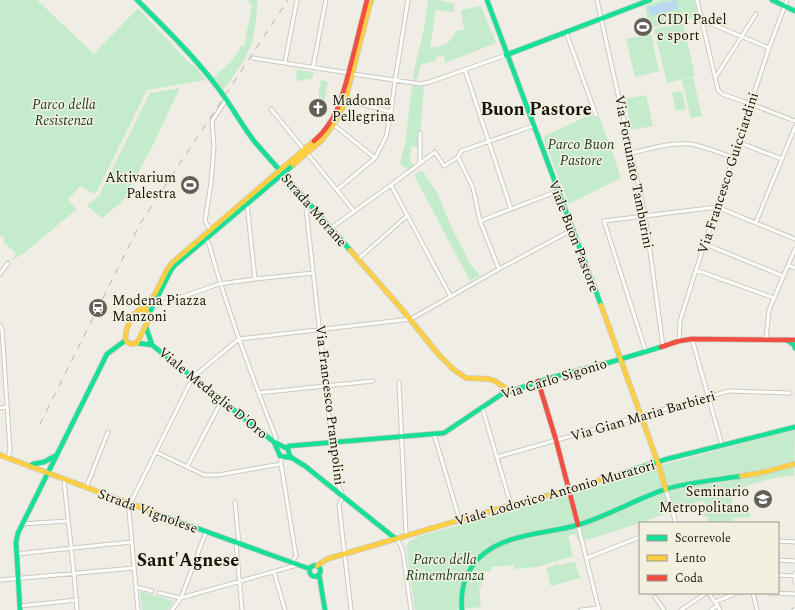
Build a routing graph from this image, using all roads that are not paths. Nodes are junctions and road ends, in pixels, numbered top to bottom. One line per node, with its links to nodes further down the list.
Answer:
1 (137, 0): 31 (street, Strada Morane)
2 (297, 0): 24 (street)
3 (326, 0): 25 (street)
4 (367, 0): 27 (street)
5 (371, 0): 27 (street)
6 (408, 0): 29 (street)
7 (487, 0): 22 (street, Viale Buon Pastore)
8 (597, 0): 17 (street, Via Fortunato Tamburini)
9 (650, 0): 13 (street)
10 (697, 0): 18 (street)
11 (772, 0): 14 (street)
12 (787, 0): 14 (street, Via Francesco Guicciardini)
13 (639, 2): 17 (street)
14 (784, 6): 15 (street); 21 (street, Via Francesco Guicciardini)
15 (795, 11)
16 (756, 14): 20 (street)
17 (601, 18): 19 (street); 44 (street, Via Fortunato Tamburini)
18 (702, 20): 20 (street); 28 (street)
19 (566, 32): 22 (street); 35 (street)
20 (741, 36): 21 (street); 28 (street)
21 (769, 48): 32 (street, Via Francesco Guicciardini)
22 (506, 55): 26 (street); 38 (street, Viale Buon Pastore)
23 (253, 58): 24 (street)
24 (285, 62): 25 (street)
25 (313, 67): 27 (street)
26 (465, 70): 29 (street); 41 (street)
27 (351, 73): 29 (street); 30 (street)
28 (715, 79): 32 (street)
29 (395, 81): 34 (street)
30 (344, 99): 34 (street); 37 (street)
31 (226, 100): 50 (street, Strada Morane); 64 (street)
32 (751, 104): 36 (street); 42 (street, Via Francesco Guicciardini)
33 (271, 109): 43 (street)
34 (391, 112): 47 (street)
35 (596, 115)
36 (795, 121)
37 (332, 124): 43 (street); 47 (street)
38 (533, 126): 41 (street); 53 (street, Viale Buon Pastore)
39 (795, 127): 48 (street)
40 (420, 133): 49 (street)
41 (489, 141): 45 (street); 57 (street)
42 (738, 142): 46 (street, Via Francesco Guicciardini); 48 (street)
43 (305, 151): 50 (street); 52 (street)
44 (631, 153): 46 (street); 60 (street, Via Fortunato Tamburini)
45 (458, 157): 49 (street); 61 (street)
46 (732, 157): 56 (street, Via Francesco Guicciardini)
47 (375, 158): 52 (street)
48 (782, 159): 62 (street)
49 (420, 163): 51 (street)
50 (281, 172): 54 (street, Strada Morane); 55 (street)
51 (391, 186): 58 (street); 59 (street)
52 (337, 190): 58 (street)
53 (558, 191): 57 (street); 65 (street, Viale Buon Pastore)
54 (305, 199): 63 (street, Strada Morane); 76 (street, Via Francesco Prampolini)
55 (246, 202): 64 (street); 66 (street); 79 (street)
56 (716, 207): 60 (street); 62 (street); 68 (street, Via Francesco Guicciardini)
57 (511, 209): 61 (street)
58 (354, 211): 63 (street)
59 (408, 215): 70 (street); 81 (street)
60 (645, 215): 99 (street, Via Fortunato Tamburini); 102 (street)
61 (480, 220): 74 (street)
62 (756, 222): 67 (street)
63 (331, 228): 70 (street, Strada Morane)
64 (210, 230): 84 (street)
65 (572, 230): 74 (street); 103 (street, Viale Buon Pastore)
66 (206, 239): 80 (street); 83 (street)
67 (795, 239)
68 (705, 244): 75 (street, Via Francesco Guicciardini); 78 (street)
69 (795, 249): 72 (street)
70 (357, 260): 86 (street, Strada Morane)
71 (8, 263): 77 (street)
72 (788, 265): 73 (street); 78 (street)
73 (795, 268)
74 (500, 269): 81 (street)
75 (696, 270): 82 (street); 96 (street, Via Francesco Guicciardini)
76 (313, 273): 79 (street); 89 (street, Via Francesco Prampolini)
77 (0, 274)
78 (783, 276): 82 (street)
79 (255, 279): 80 (street)
80 (219, 284): 83 (street); 90 (street)
81 (451, 297): 86 (street)
82 (774, 298): 92 (street)
83 (153, 307): 85 (street)
84 (144, 310): 85 (street); 93 (street)
85 (149, 314): 88 (street)
86 (411, 320): 89 (street); 111 (street, Strada Morane)
87 (0, 325): 101 (street)
88 (146, 327): 97 (street); 98 (street, Viale Medaglie D'Oro)
89 (320, 329): 90 (street); 110 (street, Via Francesco Prampolini)
90 (239, 339): 104 (street); 112 (street)
91 (692, 339): 92 (street, Via Carlo Sigonio); 96 (street, Via Carlo Sigonio); 114 (street)
92 (766, 339): 94 (street, Via Carlo Sigonio)
93 (126, 340): 97 (street, Viale Medaglie D'Oro); 131 (street)
94 (785, 340): 95 (street, Via Carlo Sigonio); 100 (street)
95 (795, 340)
96 (679, 341): 99 (street, Via Carlo Sigonio)
97 (137, 343): 98 (street, Viale Medaglie D'Oro)
98 (152, 344): 104 (street, Viale Medaglie D'Oro)
99 (664, 346): 102 (street, Via Carlo Sigonio)
100 (795, 348)
101 (2, 350): 105 (street)
102 (646, 352): 103 (street, Via Carlo Sigonio)
103 (620, 358): 109 (street, Via Carlo Sigonio); 119 (street, Viale Buon Pastore)
104 (193, 377): 115 (street, Viale Medaglie D'Oro); 128 (street)
105 (5, 378): 106 (street); 117 (street)
106 (0, 379)
107 (373, 381): 110 (street)
108 (400, 382): 123 (street)
109 (538, 382): 111 (street, Via Carlo Sigonio); 124 (street)
110 (326, 386): 112 (street); 126 (street, Via Francesco Prampolini)
111 (510, 391): 116 (street, Via Carlo Sigonio)
112 (258, 393): 125 (street)
113 (790, 393): 114 (street, Via Gian Maria Barbieri)
114 (708, 397): 119 (street, Via Gian Maria Barbieri); 127 (street)
115 (222, 400): 125 (street, Viale Medaglie D'Oro); 138 (street)
116 (482, 406): 122 (street, Via Carlo Sigonio); 132 (street)
117 (7, 407): 118 (street); 133 (street)
118 (0, 408)
119 (641, 416): 124 (street, Via Gian Maria Barbieri); 134 (street, Viale Buon Pastore)
120 (795, 426): 127 (street, Viale Lodovico Antonio Muratori)
121 (108, 432): 141 (street)
122 (434, 434): 123 (street, Via Carlo Sigonio); 149 (street)
123 (402, 436): 126 (street, Via Carlo Sigonio); 154 (street)
124 (556, 440): 132 (street, Via Gian Maria Barbieri); 142 (street)
125 (274, 442): 129 (street, Viale Medaglie D'Oro)
126 (332, 443): 129 (street, Via Carlo Sigonio); 144 (street, Via Francesco Prampolini)
127 (722, 445): 134 (street, Viale Lodovico Antonio Muratori)
128 (156, 452): 138 (street); 146 (street)
129 (286, 453): 135 (street); 144 (street, Viale Medaglie D'Oro)
130 (0, 455): 133 (street, Strada Vignolese)
131 (56, 455): 137 (street); 139 (street)
132 (497, 457): 147 (street)
133 (8, 458): 137 (street, Strada Vignolese)
134 (658, 463): 142 (street, Viale Lodovico Antonio Muratori); 143 (street, Viale Buon Pastore)
135 (281, 464): 138 (street); 167 (street)
136 (795, 464): 143 (street)
137 (30, 466): 139 (street, Strada Vignolese)
138 (187, 468)
139 (47, 473): 140 (street, Strada Vignolese); 151 (street)
140 (64, 480): 141 (street, Strada Vignolese); 148 (street)
141 (86, 488): 146 (street, Strada Vignolese)
142 (569, 490): 147 (street, Viale Lodovico Antonio Muratori); 152 (street)
143 (666, 490): 150 (street); 152 (street)
144 (343, 496): 156 (street, Viale Medaglie D'Oro); 162 (street, Via Francesco Prampolini)
145 (235, 502): 160 (street)
146 (130, 504): 153 (street, Strada Vignolese); 158 (street)
147 (511, 505): 149 (street, Viale Lodovico Antonio Muratori)
148 (67, 521): 151 (street); 161 (street)
149 (460, 521): 156 (street, Viale Lodovico Antonio Muratori)
150 (676, 522)
151 (22, 524): 163 (street)
152 (578, 525): 164 (street); 208 (street)
153 (206, 532): 160 (street, Strada Vignolese); 194 (street)
154 (406, 533)
155 (639, 538): 164 (street)
156 (396, 539): 162 (street, Viale Lodovico Antonio Muratori); 207 (street)
157 (779, 541): 159 (street)
158 (131, 542): 161 (street); 170 (street)
159 (795, 542)
160 (237, 543): 167 (street, Strada Vignolese); 181 (street)
161 (72, 548): 163 (street); 173 (street)
162 (345, 553): 169 (street, Viale Lodovico Antonio Muratori); 206 (street, Via Francesco Prampolini)
163 (16, 554): 179 (street)
164 (587, 558): 199 (street)
165 (779, 560): 166 (street)
166 (795, 561)
167 (291, 563): 168 (street, Strada Vignolese)
168 (297, 565): 171 (street); 172 (street)
169 (318, 566): 171 (street, Viale Lodovico Antonio Muratori); 175 (street)
170 (134, 568): 173 (street); 184 (street)
171 (310, 569): 177 (street)
172 (274, 572): 181 (street); 204 (street)
173 (74, 573): 179 (street); 195 (street)
174 (795, 573): 178 (street)
175 (319, 574): 177 (street); 183 (street)
176 (779, 575): 178 (street)
177 (313, 576): 183 (street)
178 (795, 576): 182 (street)
179 (18, 579): 180 (street); 198 (street)
180 (0, 580)
181 (240, 582): 194 (street); 203 (street)
182 (795, 582)
183 (320, 585): 205 (street)
184 (136, 587): 185 (street); 201 (street)
185 (152, 591)
186 (159, 592): 194 (street)
187 (779, 593): 192 (street)
188 (705, 594): 211 (street)
189 (710, 594): 196 (street)
190 (735, 594): 196 (street)
191 (753, 594): 214 (street)
192 (795, 594)
193 (655, 597): 210 (street)
194 (181, 598): 202 (street)
195 (77, 600): 198 (street); 200 (street)
196 (715, 602): 197 (street)
197 (718, 605): 212 (street); 213 (street)
198 (20, 608)
199 (598, 609): 209 (street)
200 (77, 610)
201 (138, 610)
202 (172, 610)
203 (242, 610)
204 (285, 610)
205 (324, 610)
206 (351, 610)
207 (411, 610)
208 (462, 610)
209 (581, 610)
210 (664, 610)
211 (681, 610)
212 (711, 610)
213 (720, 610)
214 (757, 610)

